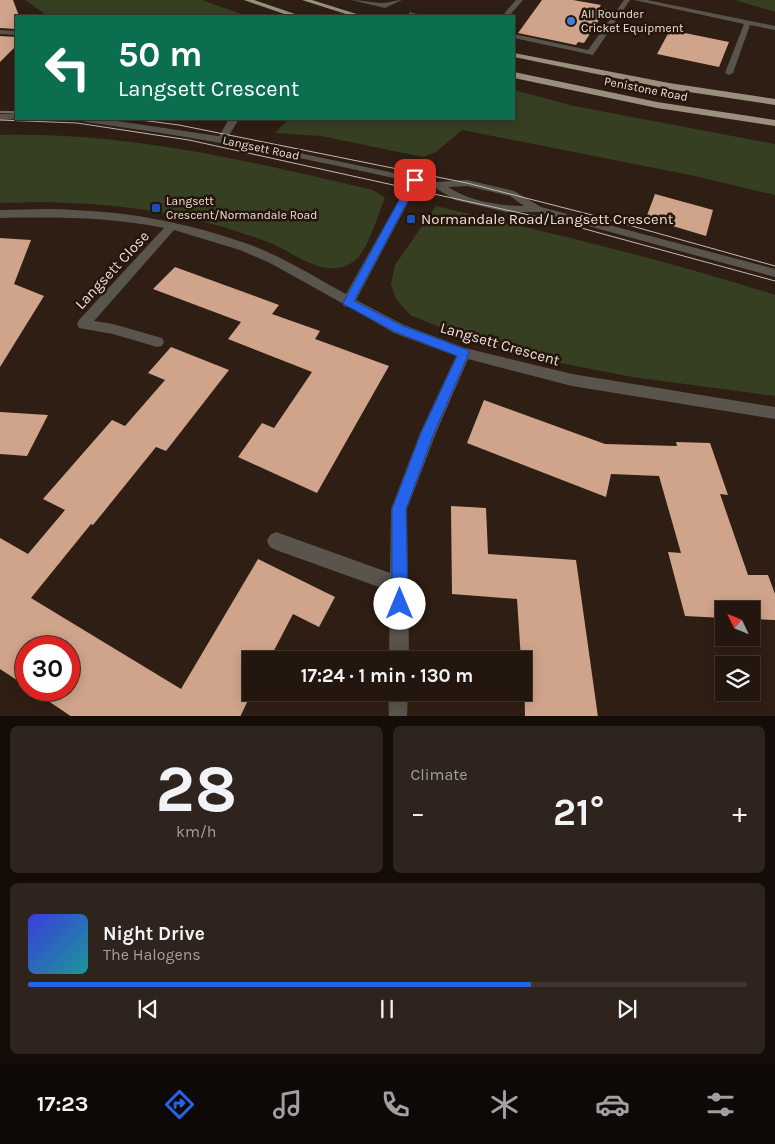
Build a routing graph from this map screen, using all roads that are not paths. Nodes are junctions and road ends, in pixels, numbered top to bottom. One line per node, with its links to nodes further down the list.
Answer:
1 (247, 0): 9 (highway)
2 (305, 0): 10 (highway)
3 (354, 0): 4 (street)
4 (399, 0)
5 (520, 0): 12 (street)
6 (627, 0): 17 (street)
7 (637, 0): 13 (street)
8 (412, 14): 11 (street)
9 (294, 15)
10 (356, 15)
11 (416, 15)
12 (506, 15)
13 (748, 22): 14 (street); 19 (street)
14 (775, 28)
15 (0, 32): 16 (street)
16 (15, 33)
17 (515, 36)
18 (515, 55): 21 (highway, Penistone Road)
19 (729, 73)
20 (515, 75): 26 (highway, Penistone Road)
21 (775, 102)
22 (0, 116): 23 (street)
23 (15, 116)
24 (94, 120): 27 (street, Langsett Road)
25 (233, 120): 27 (street)
26 (775, 123)
27 (222, 140): 28 (street, Langsett Road)
28 (415, 180): 29 (street, Langsett Road); 34 (street)
29 (437, 185): 30 (street, Langsett Road); 30 (street, Langsett Road)
30 (538, 208): 33 (street, Langsett Road)
31 (0, 214): 32 (street, Langsett Crescent)
32 (172, 226): 34 (street, Langsett Crescent); 35 (street, Langsett Close)
33 (775, 273)
34 (348, 303): 36 (street, Langsett Crescent)
35 (156, 342)
36 (464, 353): 37 (street, Langsett Crescent); 39 (street)
37 (775, 413)
38 (276, 541): 39 (street)
39 (400, 586): 40 (street)
40 (399, 651)
41 (398, 701): 42 (street)
42 (398, 714)

